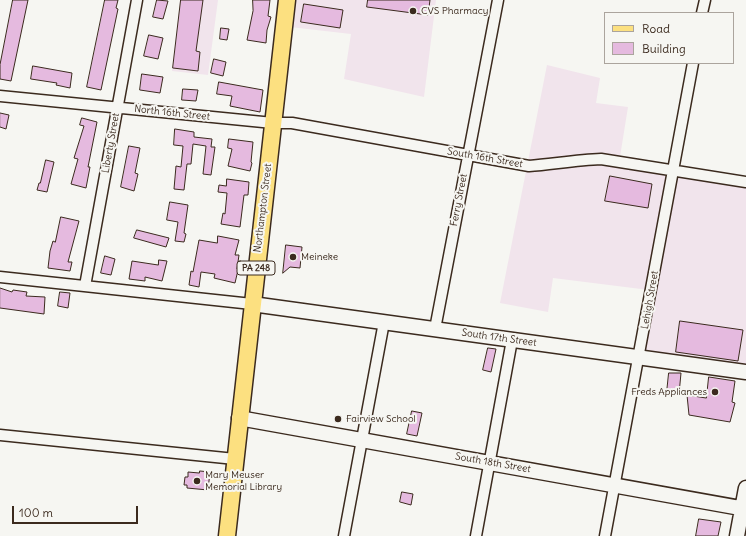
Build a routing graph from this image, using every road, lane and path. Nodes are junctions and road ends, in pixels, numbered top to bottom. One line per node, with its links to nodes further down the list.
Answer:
1 (137, 0): 8 (street, Liberty Street)
2 (287, 0): 9 (main road, Northampton Street / PA 248)
3 (498, 0): 10 (street, Ferry Street)
4 (705, 0): 5 (street)
5 (702, 12)
6 (693, 64): 11 (street, Lehigh Street)
7 (0, 96): 8 (street, North 16th Street)
8 (117, 107): 9 (street, North 16th Street); 14 (street, Liberty Street)
9 (273, 123): 10 (street, South 16th Street); 15 (main road, Northampton Street / PA 248)
10 (468, 155): 11 (street, South 16th Street); 17 (street, Ferry Street)
11 (674, 171): 12 (street, South 16th Street); 19 (street, Lehigh Street)
12 (746, 182)
13 (0, 277): 14 (street)
14 (85, 286): 15 (street)
15 (252, 304): 16 (street, South 17th Street); 21 (main road, Northampton Street / PA 248)
16 (384, 322): 17 (street, South 17th Street); 23 (street)
17 (435, 329): 18 (street, South 17th Street)
18 (512, 340): 19 (street, South 17th Street); 25 (street)
19 (639, 357): 20 (street, South 17th Street); 26 (street, Lehigh Street)
20 (746, 372)
21 (239, 418): 23 (street, South 18th Street); 24 (main road, Northampton Street / PA 248)
22 (0, 435): 24 (street)
23 (362, 440): 25 (street, South 18th Street); 30 (street)
24 (235, 459): 29 (main road, Northampton Street / PA 248)
25 (489, 462): 26 (street, South 18th Street); 31 (street)
26 (615, 485): 28 (street, South 18th Street); 32 (street, Lehigh Street)
27 (746, 488): 28 (street)
28 (744, 508): 33 (street)
29 (227, 536)
30 (344, 536)
31 (476, 536)
32 (605, 536)
33 (737, 536)

